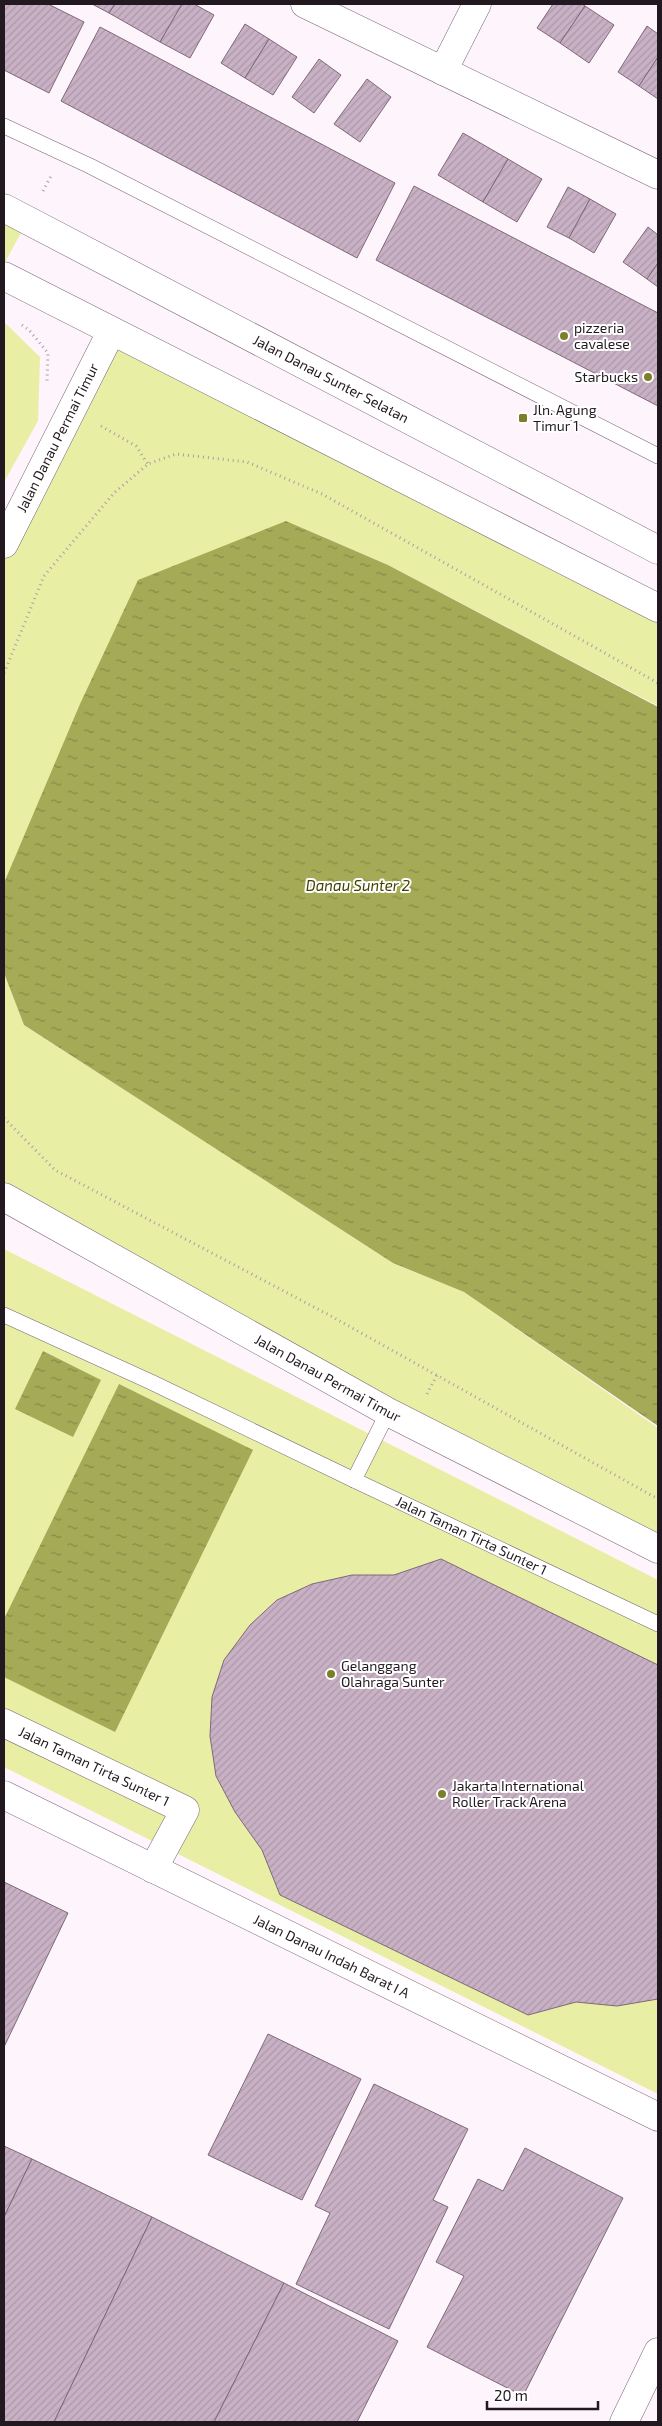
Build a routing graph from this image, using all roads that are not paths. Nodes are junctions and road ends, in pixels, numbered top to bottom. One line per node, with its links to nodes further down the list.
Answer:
1 (305, 4): 3 (street)
2 (477, 4): 3 (street)
3 (443, 71): 5 (street)
4 (4, 126): 9 (lane)
5 (658, 175)
6 (4, 208): 11 (street, Jalan Danau Sunter Selatan)
7 (4, 276): 8 (street)
8 (111, 332): 10 (street, Jalan Danau Permai Timur); 12 (street)
9 (658, 456)
10 (4, 544)
11 (658, 550)
12 (658, 608)
13 (4, 1197): 15 (street, Jalan Danau Permai Timur)
14 (4, 1315): 16 (lane, Jalan Taman Tirta Sunter 1)
15 (388, 1412): 16 (lane); 17 (street, Jalan Danau Permai Timur)
16 (354, 1480): 18 (lane, Jalan Taman Tirta Sunter 1)
17 (658, 1549)
18 (658, 1624)
19 (4, 1724): 21 (street, Jalan Taman Tirta Sunter 1)
20 (4, 1795): 21 (street, Jalan Danau Indah Barat I A)
21 (153, 1869): 22 (street, Jalan Danau Indah Barat I A)
22 (658, 2117)
23 (658, 2352): 24 (street)
24 (624, 2422)

